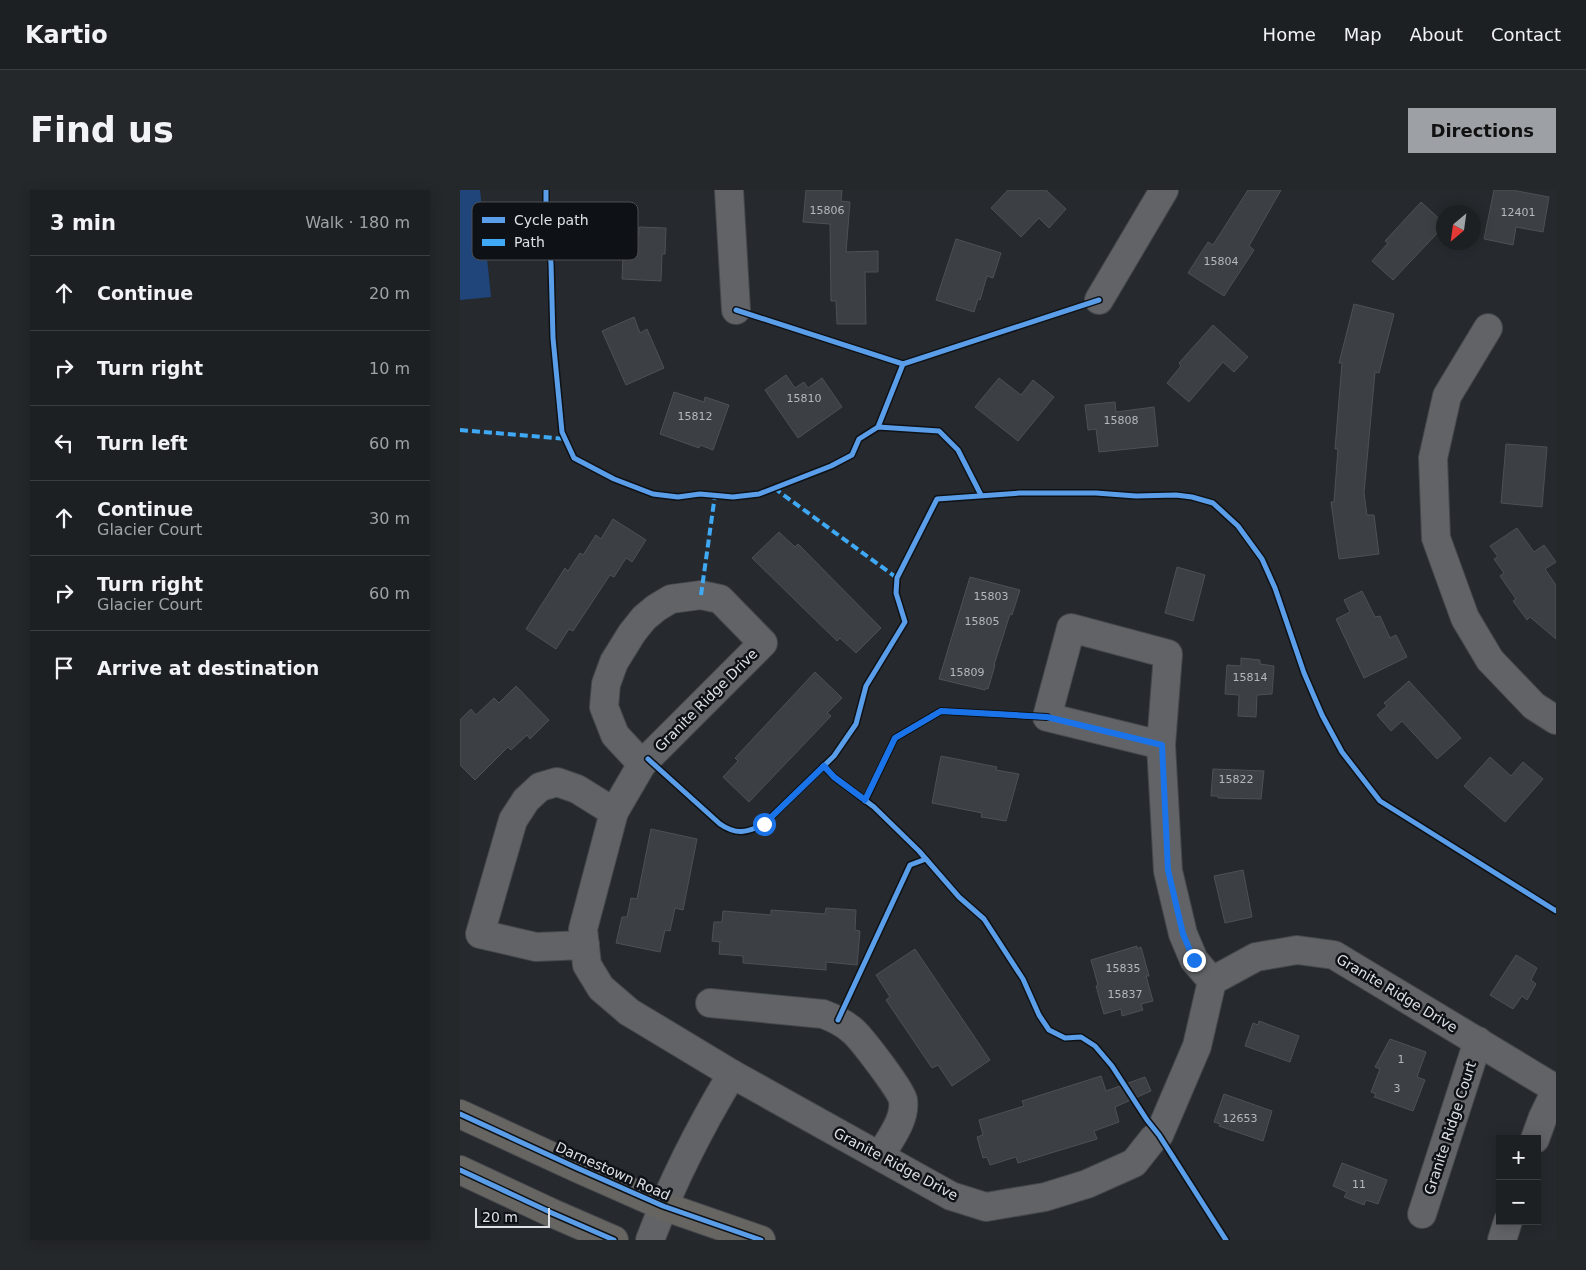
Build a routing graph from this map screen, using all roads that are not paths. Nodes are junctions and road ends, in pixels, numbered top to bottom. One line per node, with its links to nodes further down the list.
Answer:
1 (729, 190): 4 (street)
2 (1164, 190): 3 (street)
3 (1098, 300)
4 (736, 310)
5 (1488, 328): 6 (street)
6 (1556, 720)
7 (1162, 745): 7 (street); 11 (street)
8 (642, 764): 8 (street, Granite Ridge Drive); 9 (street, Granite Ridge Drive)
9 (614, 812): 10 (street, Granite Ridge Drive); 10 (street)
10 (585, 945): 14 (street, Granite Ridge Drive)
11 (1212, 981): 13 (street, Granite Ridge Drive); 18 (street, Granite Ridge Drive)
12 (710, 1003): 18 (street)
13 (1478, 1041): 15 (street, Granite Ridge Drive); 21 (street, Granite Ridge Court)
14 (732, 1074): 18 (street, Granite Ridge Drive); 20 (street)
15 (1556, 1090): 17 (street)
16 (460, 1114): 20 (main road, Darnestown Road)
17 (1536, 1135)
18 (880, 1156)
19 (460, 1170): 23 (main road)
20 (663, 1206): 24 (street); 25 (main road, Darnestown Road)
21 (1422, 1214)
22 (1507, 1225): 26 (street)
23 (614, 1240)
24 (650, 1240)
25 (761, 1240)
26 (1502, 1240)

